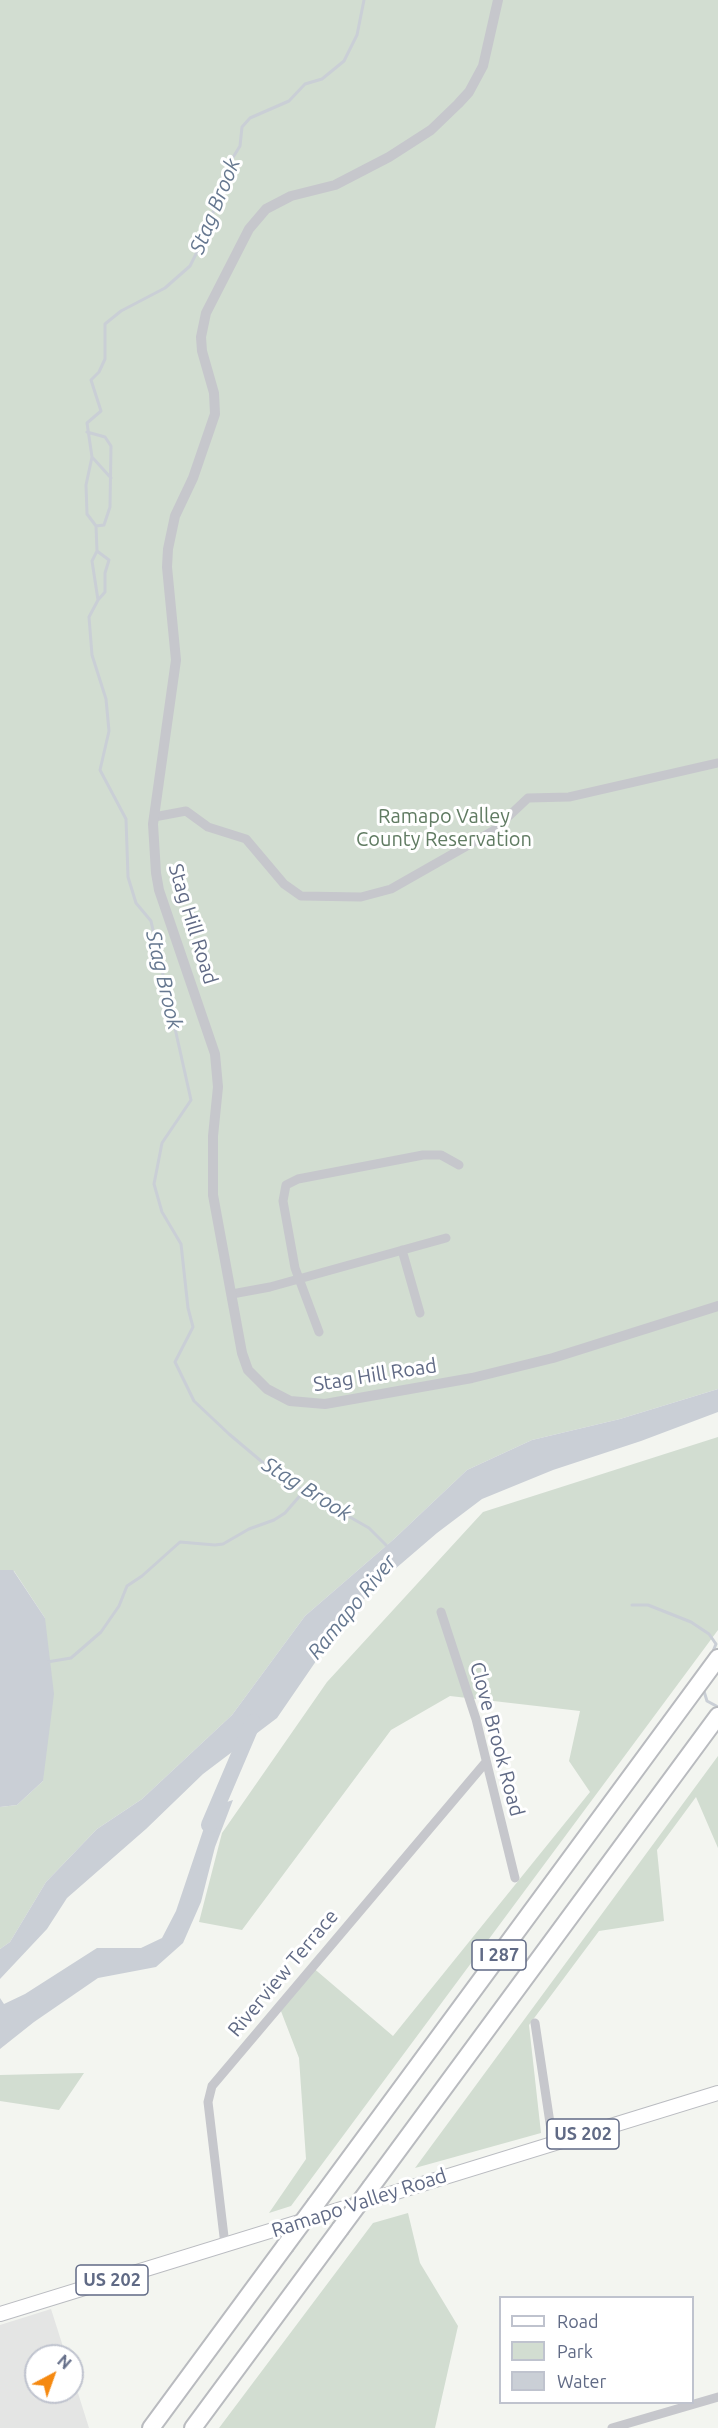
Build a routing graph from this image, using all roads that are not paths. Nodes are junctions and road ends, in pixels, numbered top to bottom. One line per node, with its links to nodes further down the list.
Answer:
1 (498, 0): 3 (street, Stag Hill Road)
2 (718, 763): 3 (street)
3 (154, 817): 8 (street, Stag Hill Road)
4 (459, 1165): 7 (street)
5 (446, 1238): 6 (street)
6 (402, 1250): 7 (street); 10 (street)
7 (299, 1279): 8 (street); 11 (street)
8 (232, 1294): 9 (street, Stag Hill Road)
9 (718, 1306)
10 (420, 1313)
11 (319, 1332)
12 (441, 1612): 15 (street, Clove Brook Road)
13 (718, 1658): 23 (highway, I 287, bridge)
14 (714, 1721): 24 (highway, I 287, bridge)
15 (486, 1762): 16 (street, Clove Brook Road); 20 (street, Riverview Terrace)
16 (515, 1878)
17 (536, 2023): 19 (street)
18 (718, 2093): 19 (main road, Ramapo Valley Road / US 202)
19 (553, 2143): 20 (main road, Ramapo Valley Road / US 202)
20 (225, 2245): 21 (main road, Ramapo Valley Road / US 202)
21 (0, 2314)
22 (718, 2397): 25 (street)
23 (151, 2428)
24 (193, 2428)
25 (612, 2428)

